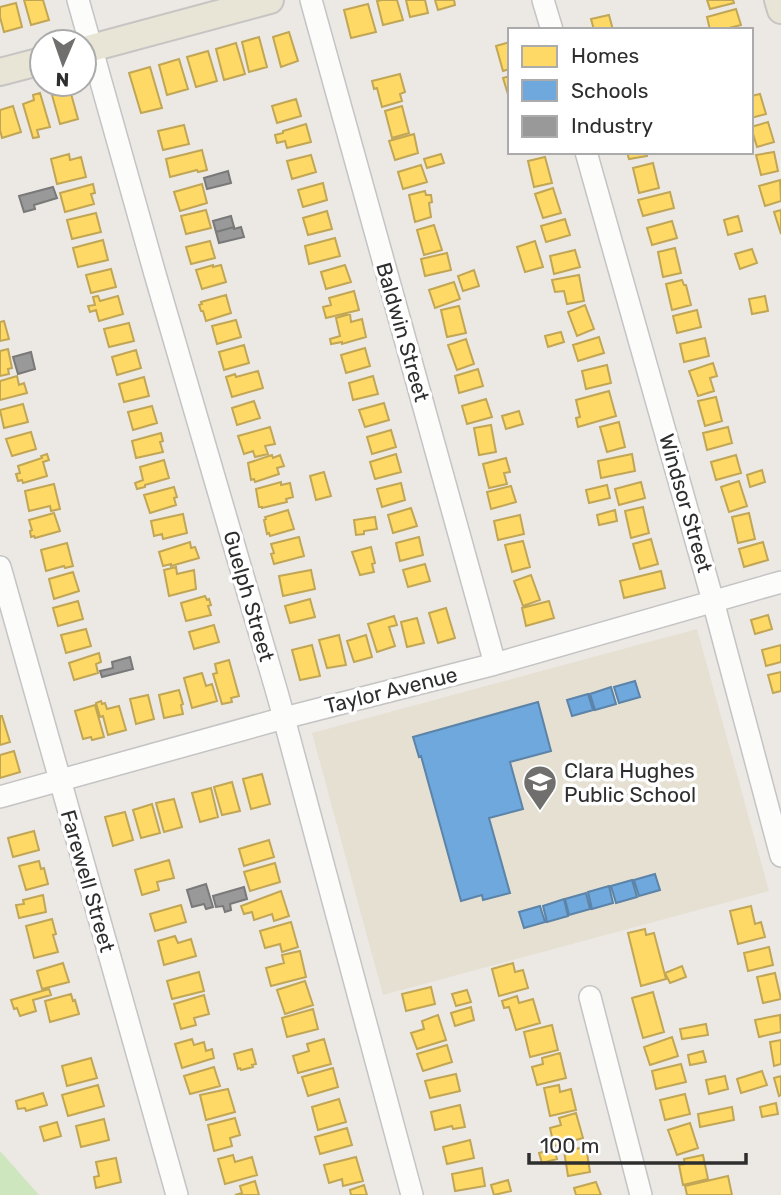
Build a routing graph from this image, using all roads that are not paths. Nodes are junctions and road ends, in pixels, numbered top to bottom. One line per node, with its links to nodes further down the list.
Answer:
1 (78, 0): 7 (street, Guelph Street)
2 (270, 0): 9 (main road)
3 (311, 0): 17 (street, Baldwin Street)
4 (543, 0): 8 (street)
5 (778, 0): 6 (main road)
6 (781, 9)
7 (83, 28)
8 (551, 28)
9 (98, 46)
10 (28, 65): 11 (main road)
11 (0, 72)
12 (98, 86): 18 (street, Guelph Street)
13 (587, 154): 16 (street, Windsor Street)
14 (0, 567): 19 (street, Farewell Street)
15 (781, 582): 16 (street, Taylor Avenue)
16 (713, 600): 17 (street, Taylor Avenue); 21 (street, Windsor Street)
17 (495, 664): 18 (street, Taylor Avenue)
18 (284, 718): 19 (street, Taylor Avenue); 24 (street, Guelph Street)
19 (59, 780): 20 (street, Taylor Avenue); 23 (street, Farewell Street)
20 (0, 797)
21 (781, 856)
22 (590, 997): 25 (street)
23 (177, 1195)
24 (412, 1195)
25 (641, 1195)

